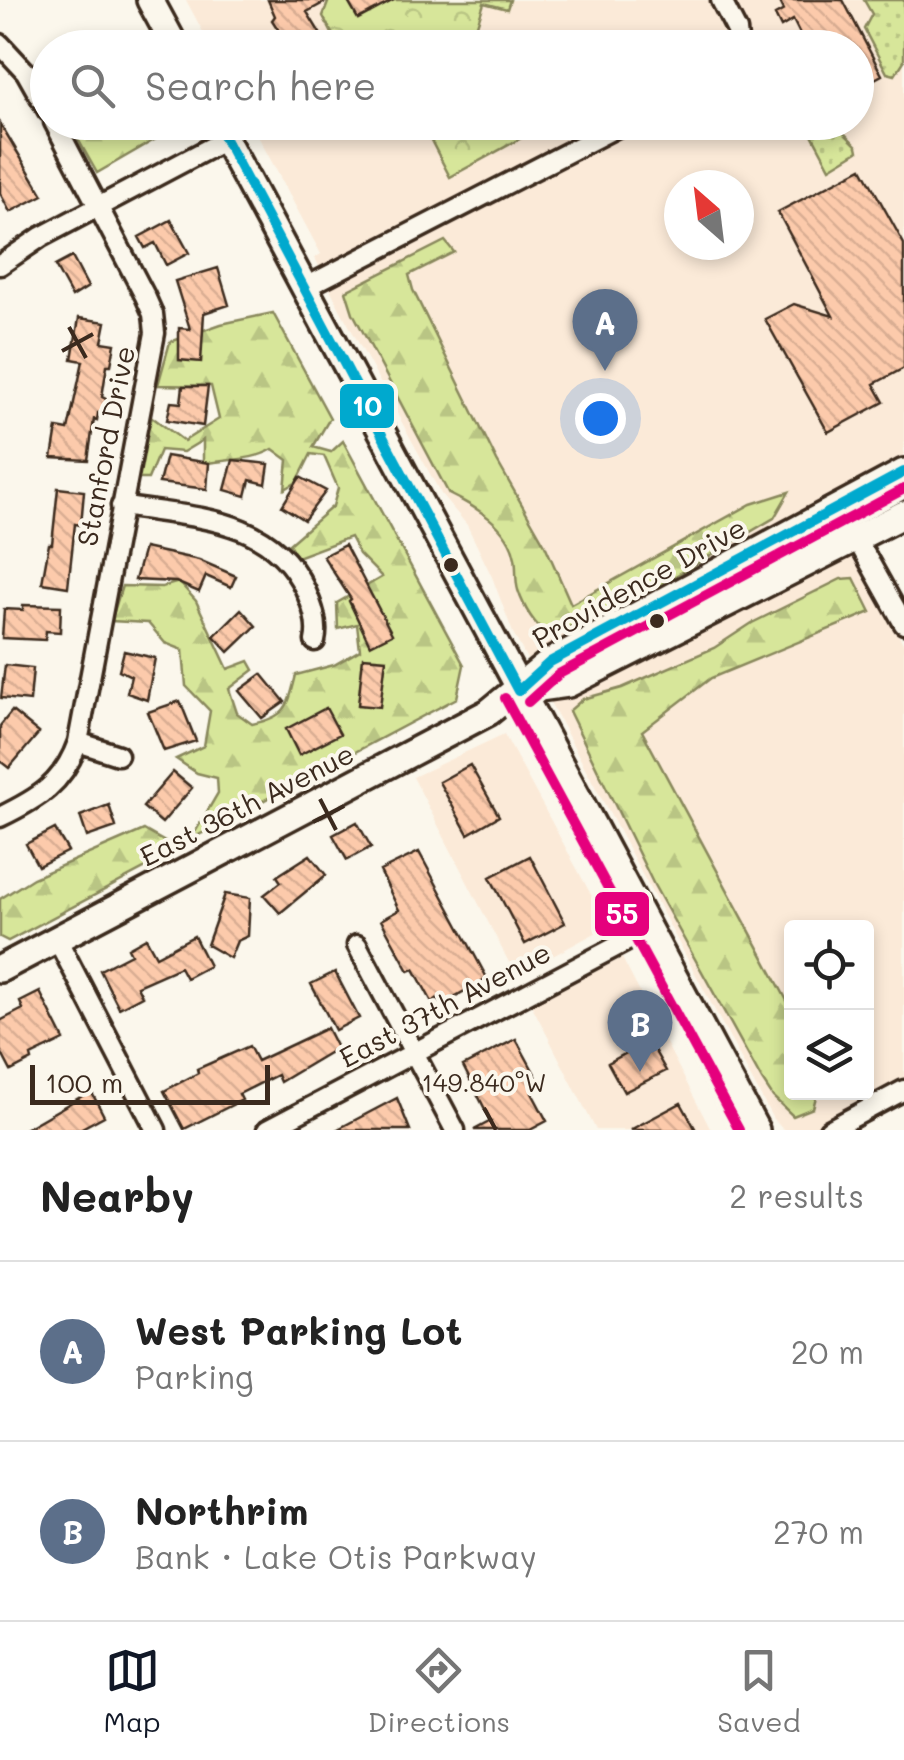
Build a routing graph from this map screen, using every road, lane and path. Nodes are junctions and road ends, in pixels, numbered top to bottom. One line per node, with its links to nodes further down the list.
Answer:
1 (150, 0): 3 (main road)
2 (722, 0): 4 (street)
3 (166, 30)
4 (737, 30)
5 (0, 44): 6 (street)
6 (30, 79)
7 (64, 140): 11 (street, Stanford Drive)
8 (207, 140): 11 (street)
9 (226, 140): 13 (main road)
10 (592, 140): 13 (street)
11 (100, 207): 12 (street); 15 (street, Stanford Drive)
12 (0, 265)
13 (304, 288): 20 (main road)
14 (904, 475): 17 (main road); 20 (main road, Providence Drive)
15 (121, 506): 19 (street); 21 (street, Stanford Drive)
16 (904, 514): 17 (main road, Providence Drive)
17 (856, 538): 18 (street); 20 (main road, Providence Drive)
18 (904, 624)
19 (315, 641)
20 (518, 691): 24 (main road); 25 (main road, East 36th Avenue)
21 (78, 742): 22 (street); 23 (street, Stanford Drive)
22 (118, 755)
23 (0, 818)
24 (648, 930): 28 (street, East 37th Avenue); 33 (main road)
25 (56, 939): 27 (main road, East 36th Avenue); 30 (street)
26 (358, 946): 28 (street)
27 (0, 969)
28 (414, 1052): 31 (street, East 37th Avenue); 32 (street)
29 (904, 1090): 34 (street)
30 (156, 1130)
31 (266, 1130)
32 (454, 1130)
33 (756, 1130)
34 (829, 1130)

